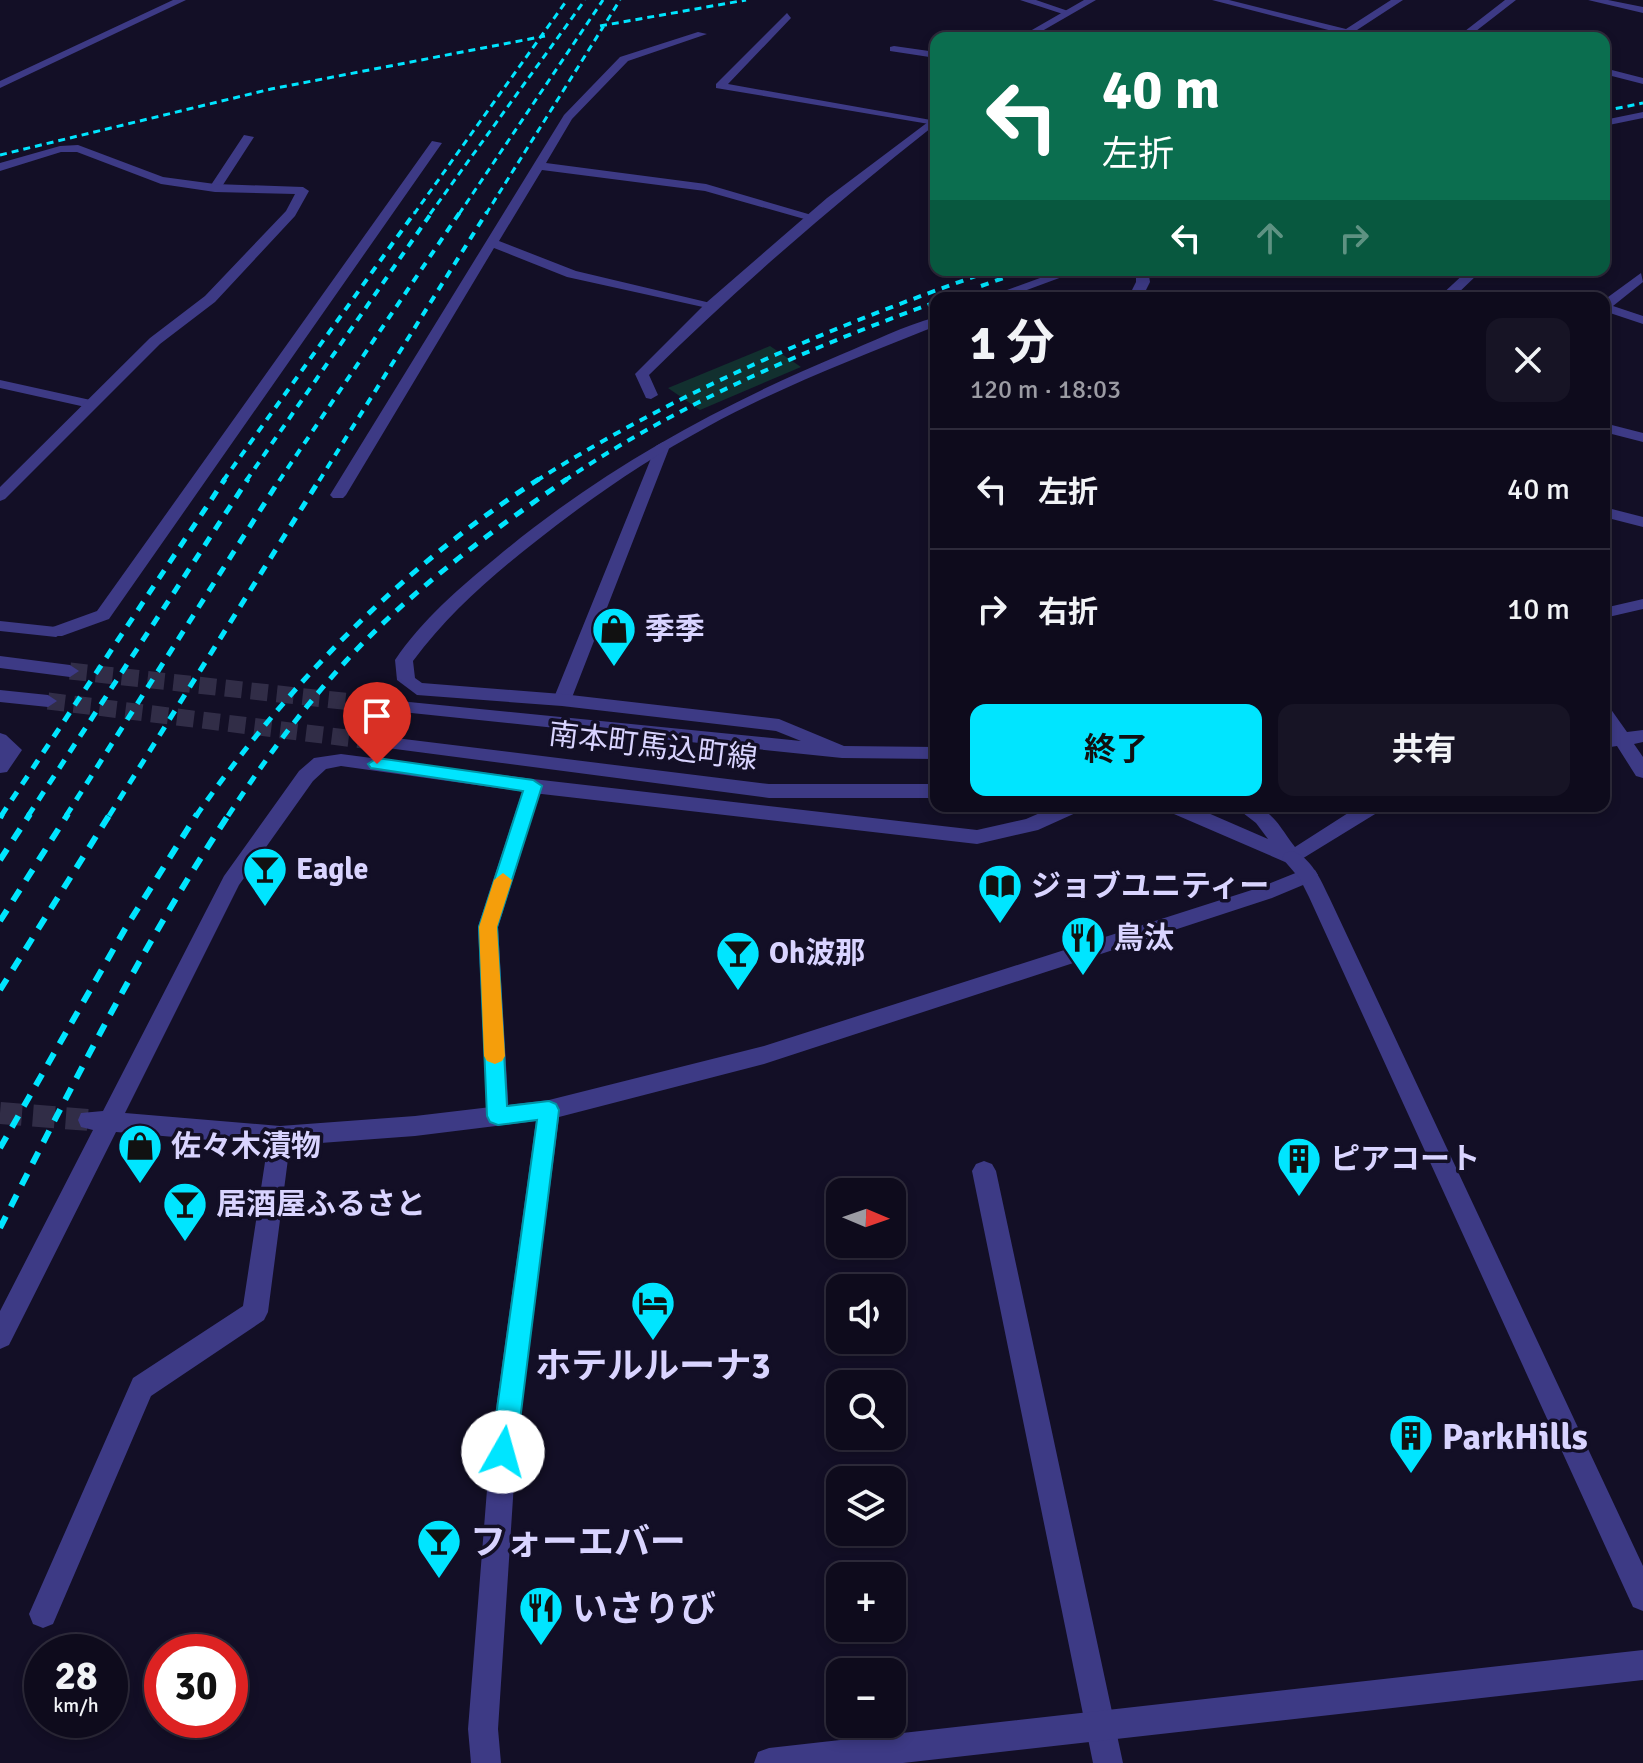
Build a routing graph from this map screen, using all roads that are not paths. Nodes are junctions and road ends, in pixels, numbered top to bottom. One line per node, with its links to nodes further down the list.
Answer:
1 (181, 0): 19 (street)
2 (1025, 0): 9 (street)
3 (1091, 0): 9 (street)
4 (1217, 0): 12 (street)
5 (1398, 0): 12 (street)
6 (1511, 0): 13 (street)
7 (1593, 0): 8 (street)
8 (1643, 10)
9 (1066, 12): 11 (street)
10 (787, 16): 21 (street)
11 (1033, 32)
12 (1348, 32)
13 (1469, 32)
14 (702, 34): 26 (street)
15 (894, 49): 16 (street)
16 (930, 54)
17 (1610, 73): 18 (street)
18 (1643, 81)
19 (0, 85)
20 (1643, 115): 22 (street)
21 (930, 121)
22 (1610, 122)
23 (930, 123): 29 (street)
24 (248, 137): 28 (street)
25 (436, 143): 53 (street)
26 (538, 166): 29 (street); 30 (street)
27 (0, 167): 28 (street)
28 (215, 188): 43 (street)
29 (811, 219): 37 (street)
30 (492, 243): 37 (street); 47 (street)
31 (1057, 276): 34 (street)
32 (1470, 276): 35 (street)
33 (1641, 277): 36 (street)
34 (1010, 292)
35 (1452, 292)
36 (1610, 302)
37 (712, 305): 42 (street)
38 (1610, 309): 39 (street)
39 (1643, 320)
40 (930, 324): 46 (street)
41 (0, 384): 43 (street)
42 (651, 395)
43 (90, 404): 48 (street)
44 (1610, 429): 45 (street)
45 (1643, 438)
46 (663, 446): 57 (street); 57 (street)
47 (338, 495)
48 (0, 496)
49 (1610, 514): 50 (street)
50 (1643, 522)
51 (1643, 604): 52 (street)
52 (1610, 611)
53 (0, 626)
54 (0, 662): 55 (street)
55 (70, 671)
56 (0, 696): 58 (street)
57 (562, 700): 64 (street)
58 (48, 701)
59 (379, 705): 64 (street, 南本町馬込町線)
60 (1643, 736): 63 (street)
61 (0, 739): 66 (street)
62 (363, 740): 69 (street, 南本町馬込町線)
63 (1613, 740): 67 (street)
64 (842, 752): 65 (street, 南本町馬込町線)
65 (930, 753)
66 (0, 767)
67 (1643, 771)
68 (533, 786): 70 (street); 76 (street); 77 (street)
69 (930, 791)
70 (1060, 812)
71 (1186, 812): 74 (street)
72 (1254, 812): 74 (street)
73 (1366, 812): 74 (street)
74 (1300, 867): 75 (street); 81 (street)
75 (549, 1110): 76 (street); 85 (street)
76 (498, 1116): 78 (street)
77 (98, 1121): 78 (street); 80 (street)
78 (280, 1136): 82 (street)
79 (984, 1171): 84 (street)
80 (0, 1337)
81 (1643, 1597)
82 (43, 1614)
83 (1643, 1665): 84 (street)
84 (1101, 1726): 86 (street); 87 (street)
85 (486, 1763)
86 (769, 1763)
87 (1108, 1763)

